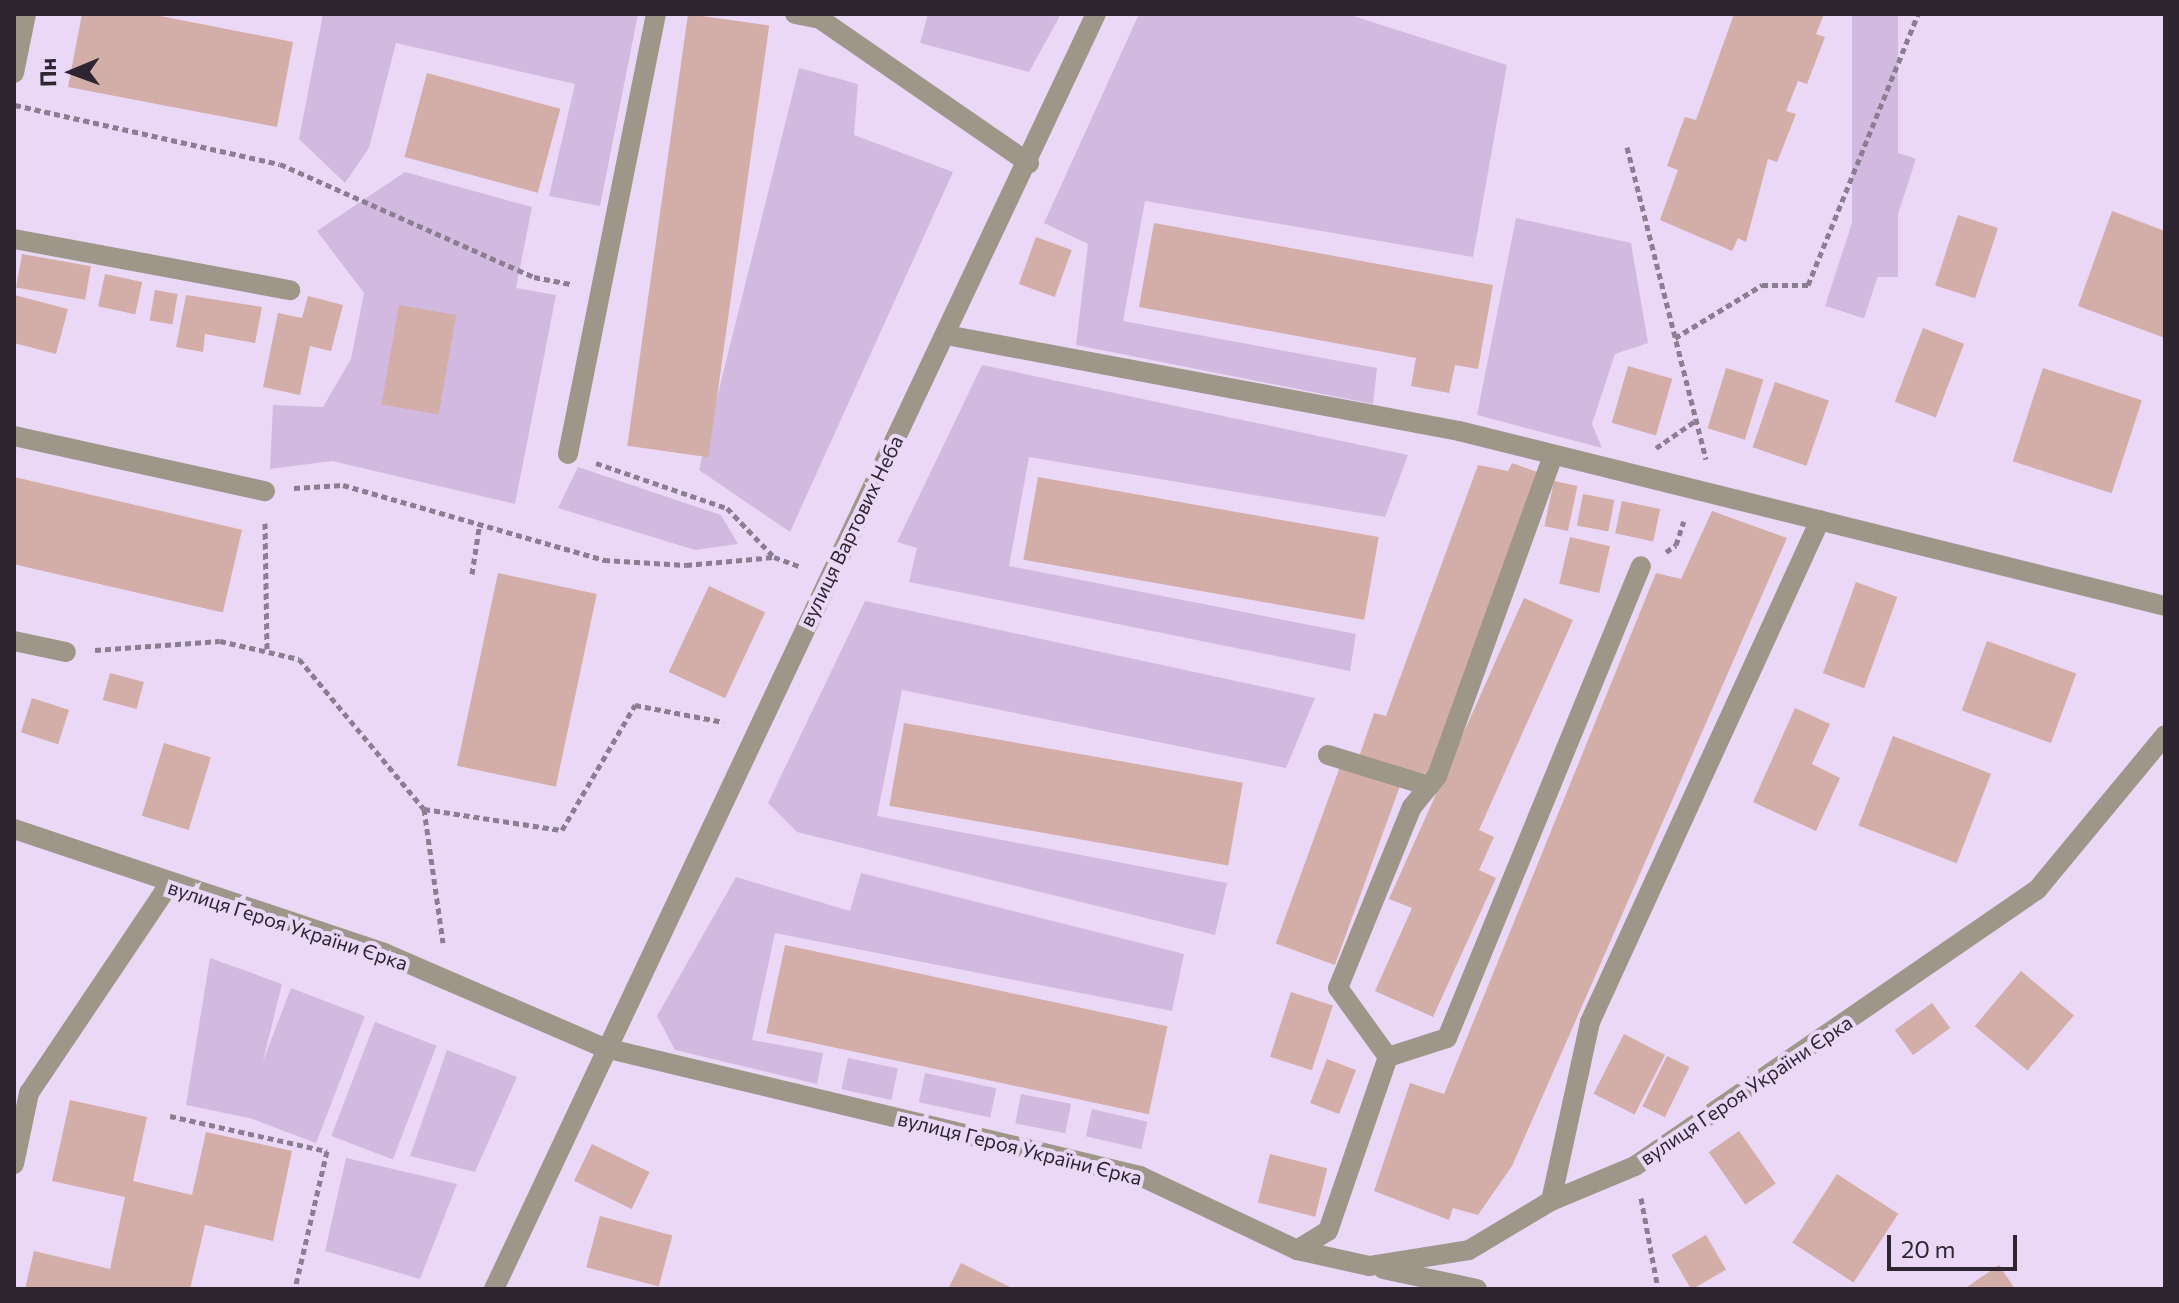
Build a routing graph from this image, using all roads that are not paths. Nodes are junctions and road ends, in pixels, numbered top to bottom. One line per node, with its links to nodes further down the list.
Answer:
1 (26, 14): 5 (street)
2 (656, 14): 11 (street)
3 (795, 14): 6 (street)
4 (1096, 14): 6 (street, вулиця Вартових Неба)
5 (14, 73)
6 (1029, 163): 9 (street, вулиця Вартових Неба)
7 (14, 239): 8 (street)
8 (290, 290)
9 (946, 335): 12 (street); 24 (street, вулиця Вартових Неба)
10 (14, 436): 13 (street)
11 (568, 454)
12 (1553, 455): 14 (street); 21 (street)
13 (265, 491)
14 (1820, 520): 16 (street); 27 (street)
15 (1641, 566): 25 (street)
16 (2165, 606)
17 (14, 641): 18 (street)
18 (66, 652)
19 (2165, 735): 27 (street, вулиця Героя України Єрка)
20 (1328, 755): 21 (street)
21 (1429, 786): 25 (street)
22 (14, 829): 23 (street, вулиця Героя України Єрка)
23 (168, 886): 24 (street, вулиця Героя України Єрка); 26 (street)
24 (605, 1048): 28 (street, вулиця Героя України Єрка); 30 (street, вулиця Вартових Неба)
25 (1388, 1057): 28 (street)
26 (14, 1164)
27 (1551, 1201): 29 (street, вулиця Героя України Єрка)
28 (1297, 1250): 29 (street, вулиця Героя України Єрка)
29 (1369, 1266): 31 (street)
30 (494, 1289)
31 (1477, 1289)

